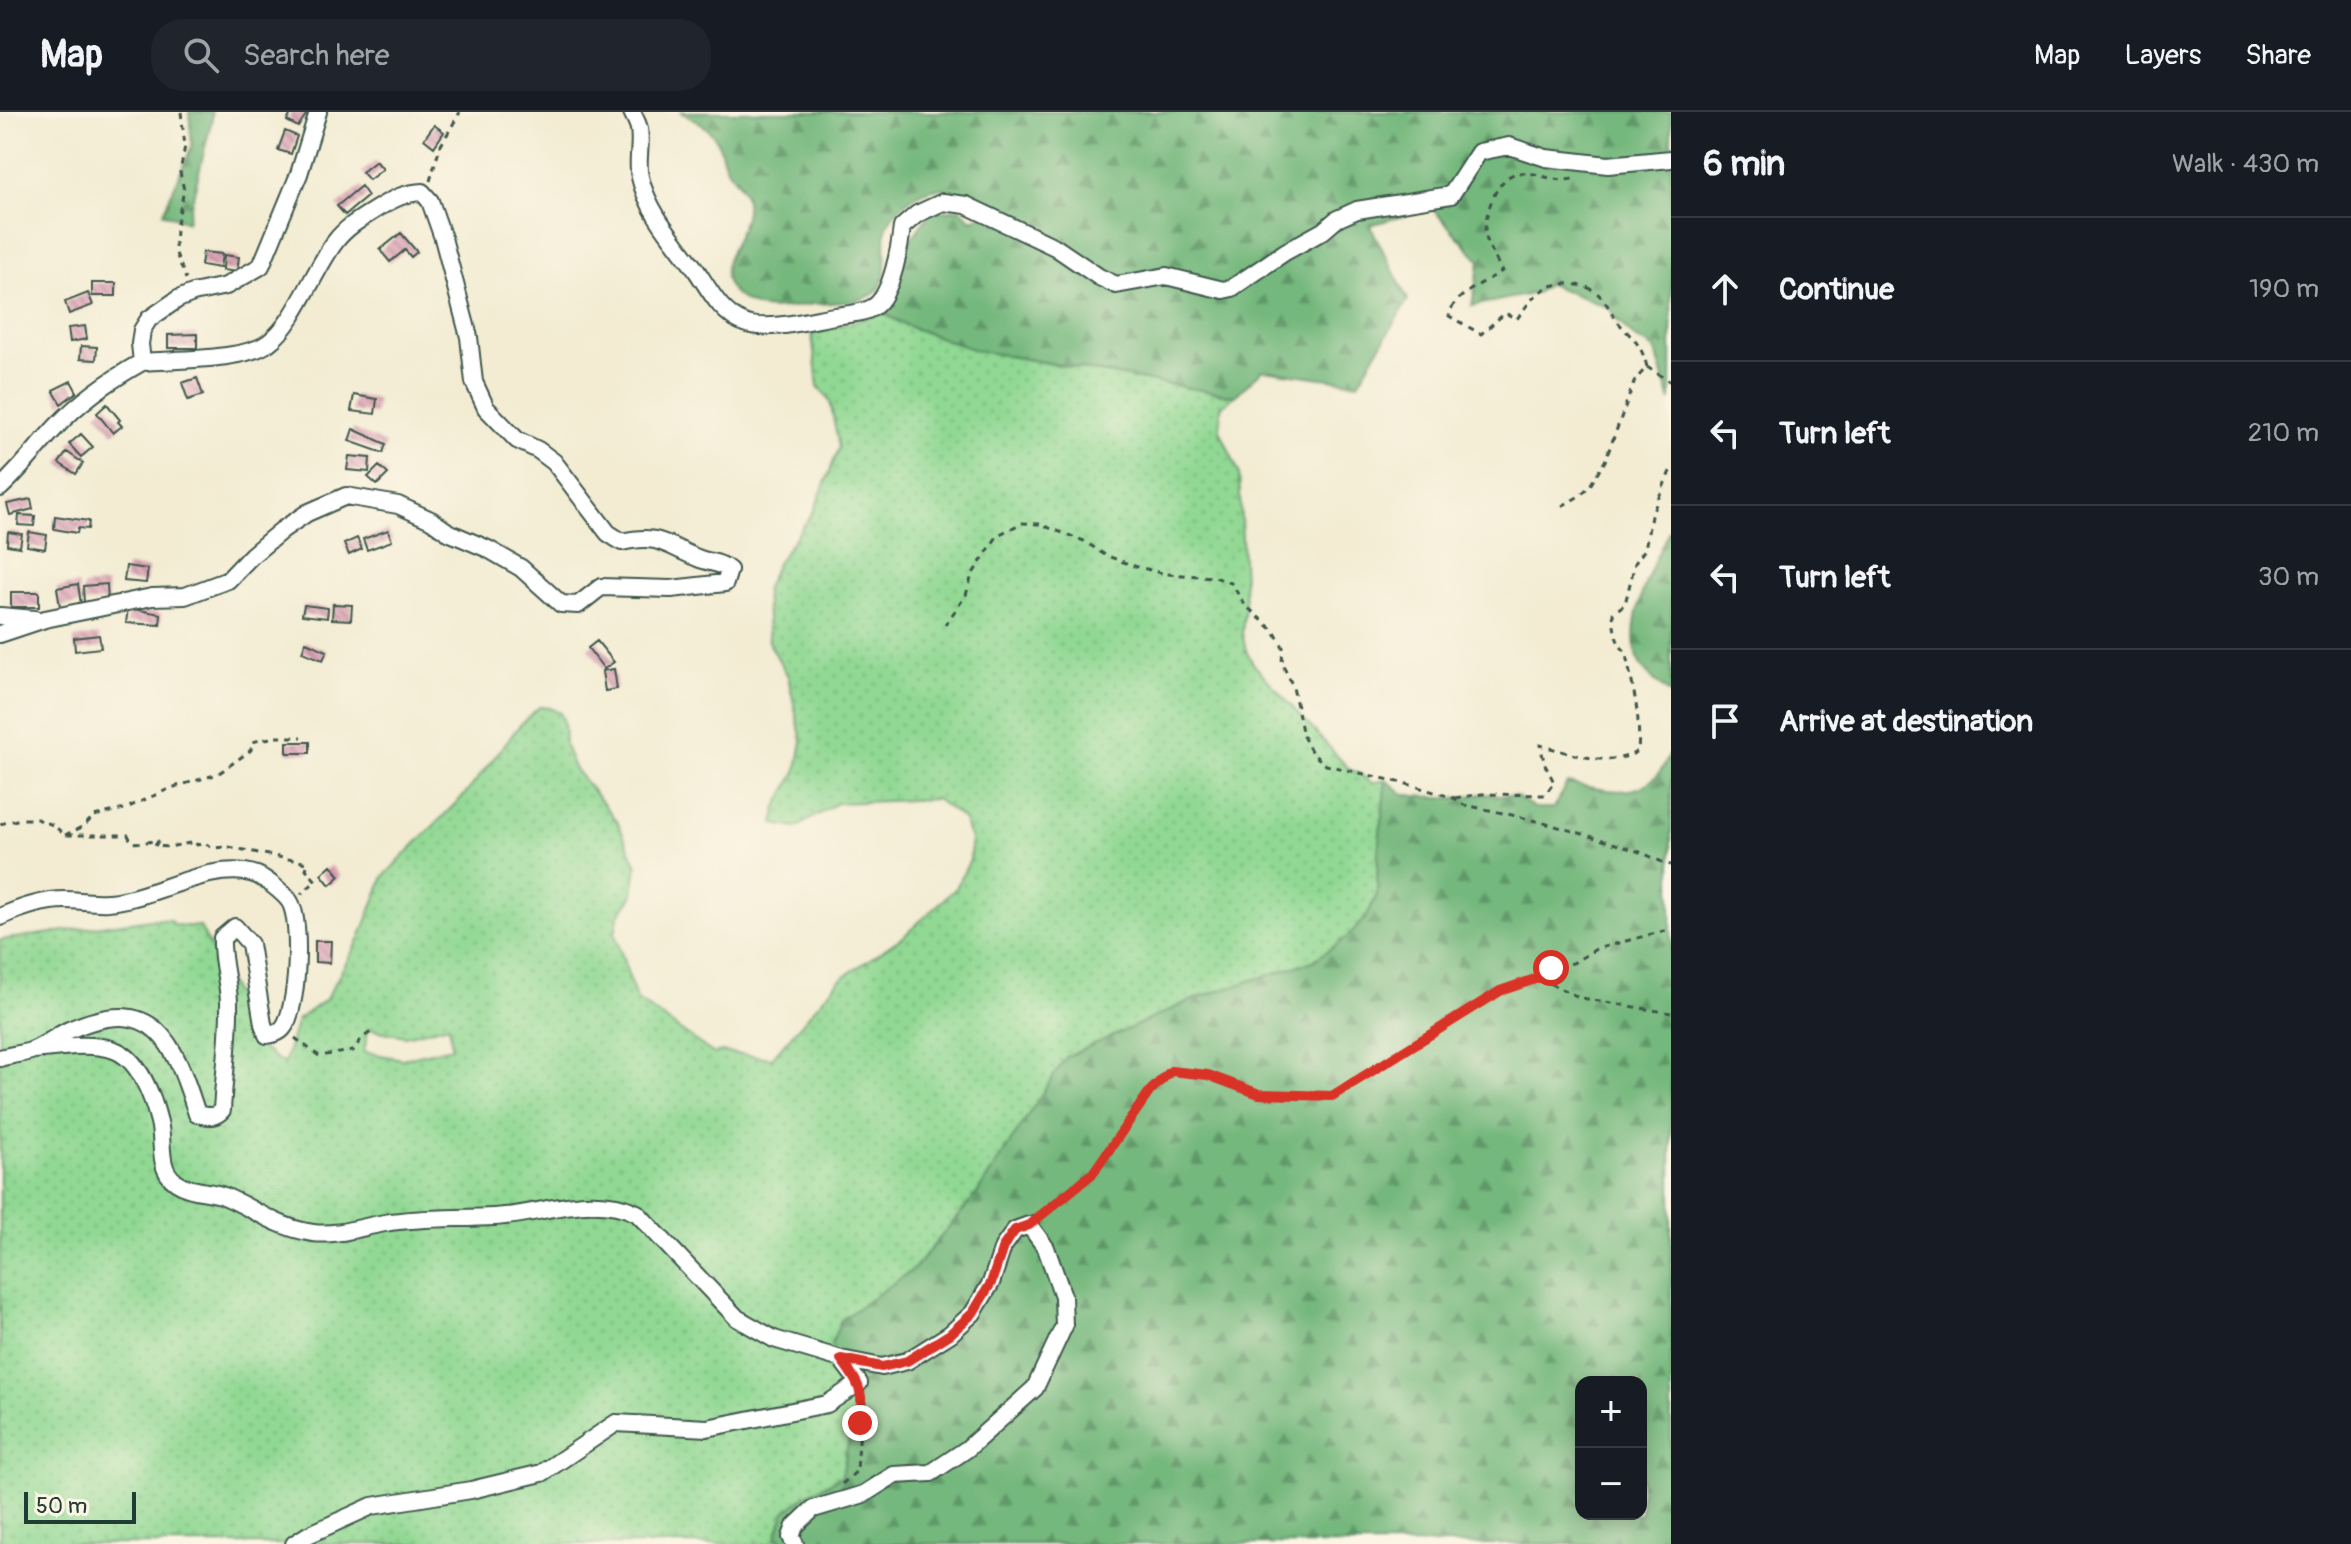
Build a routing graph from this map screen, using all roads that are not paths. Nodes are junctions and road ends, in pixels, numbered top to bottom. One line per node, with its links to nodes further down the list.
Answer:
1 (318, 112): 4 (street)
2 (632, 112): 3 (street)
3 (1671, 159)
4 (142, 362): 5 (street); 7 (street)
5 (0, 488)
6 (0, 616): 7 (street)
7 (45, 619): 8 (street)
8 (0, 634)
9 (0, 917): 10 (street)
10 (33, 1050): 11 (street); 12 (street)
11 (0, 1058)
12 (841, 1359): 13 (street); 14 (street)
13 (294, 1544)
14 (795, 1544)

